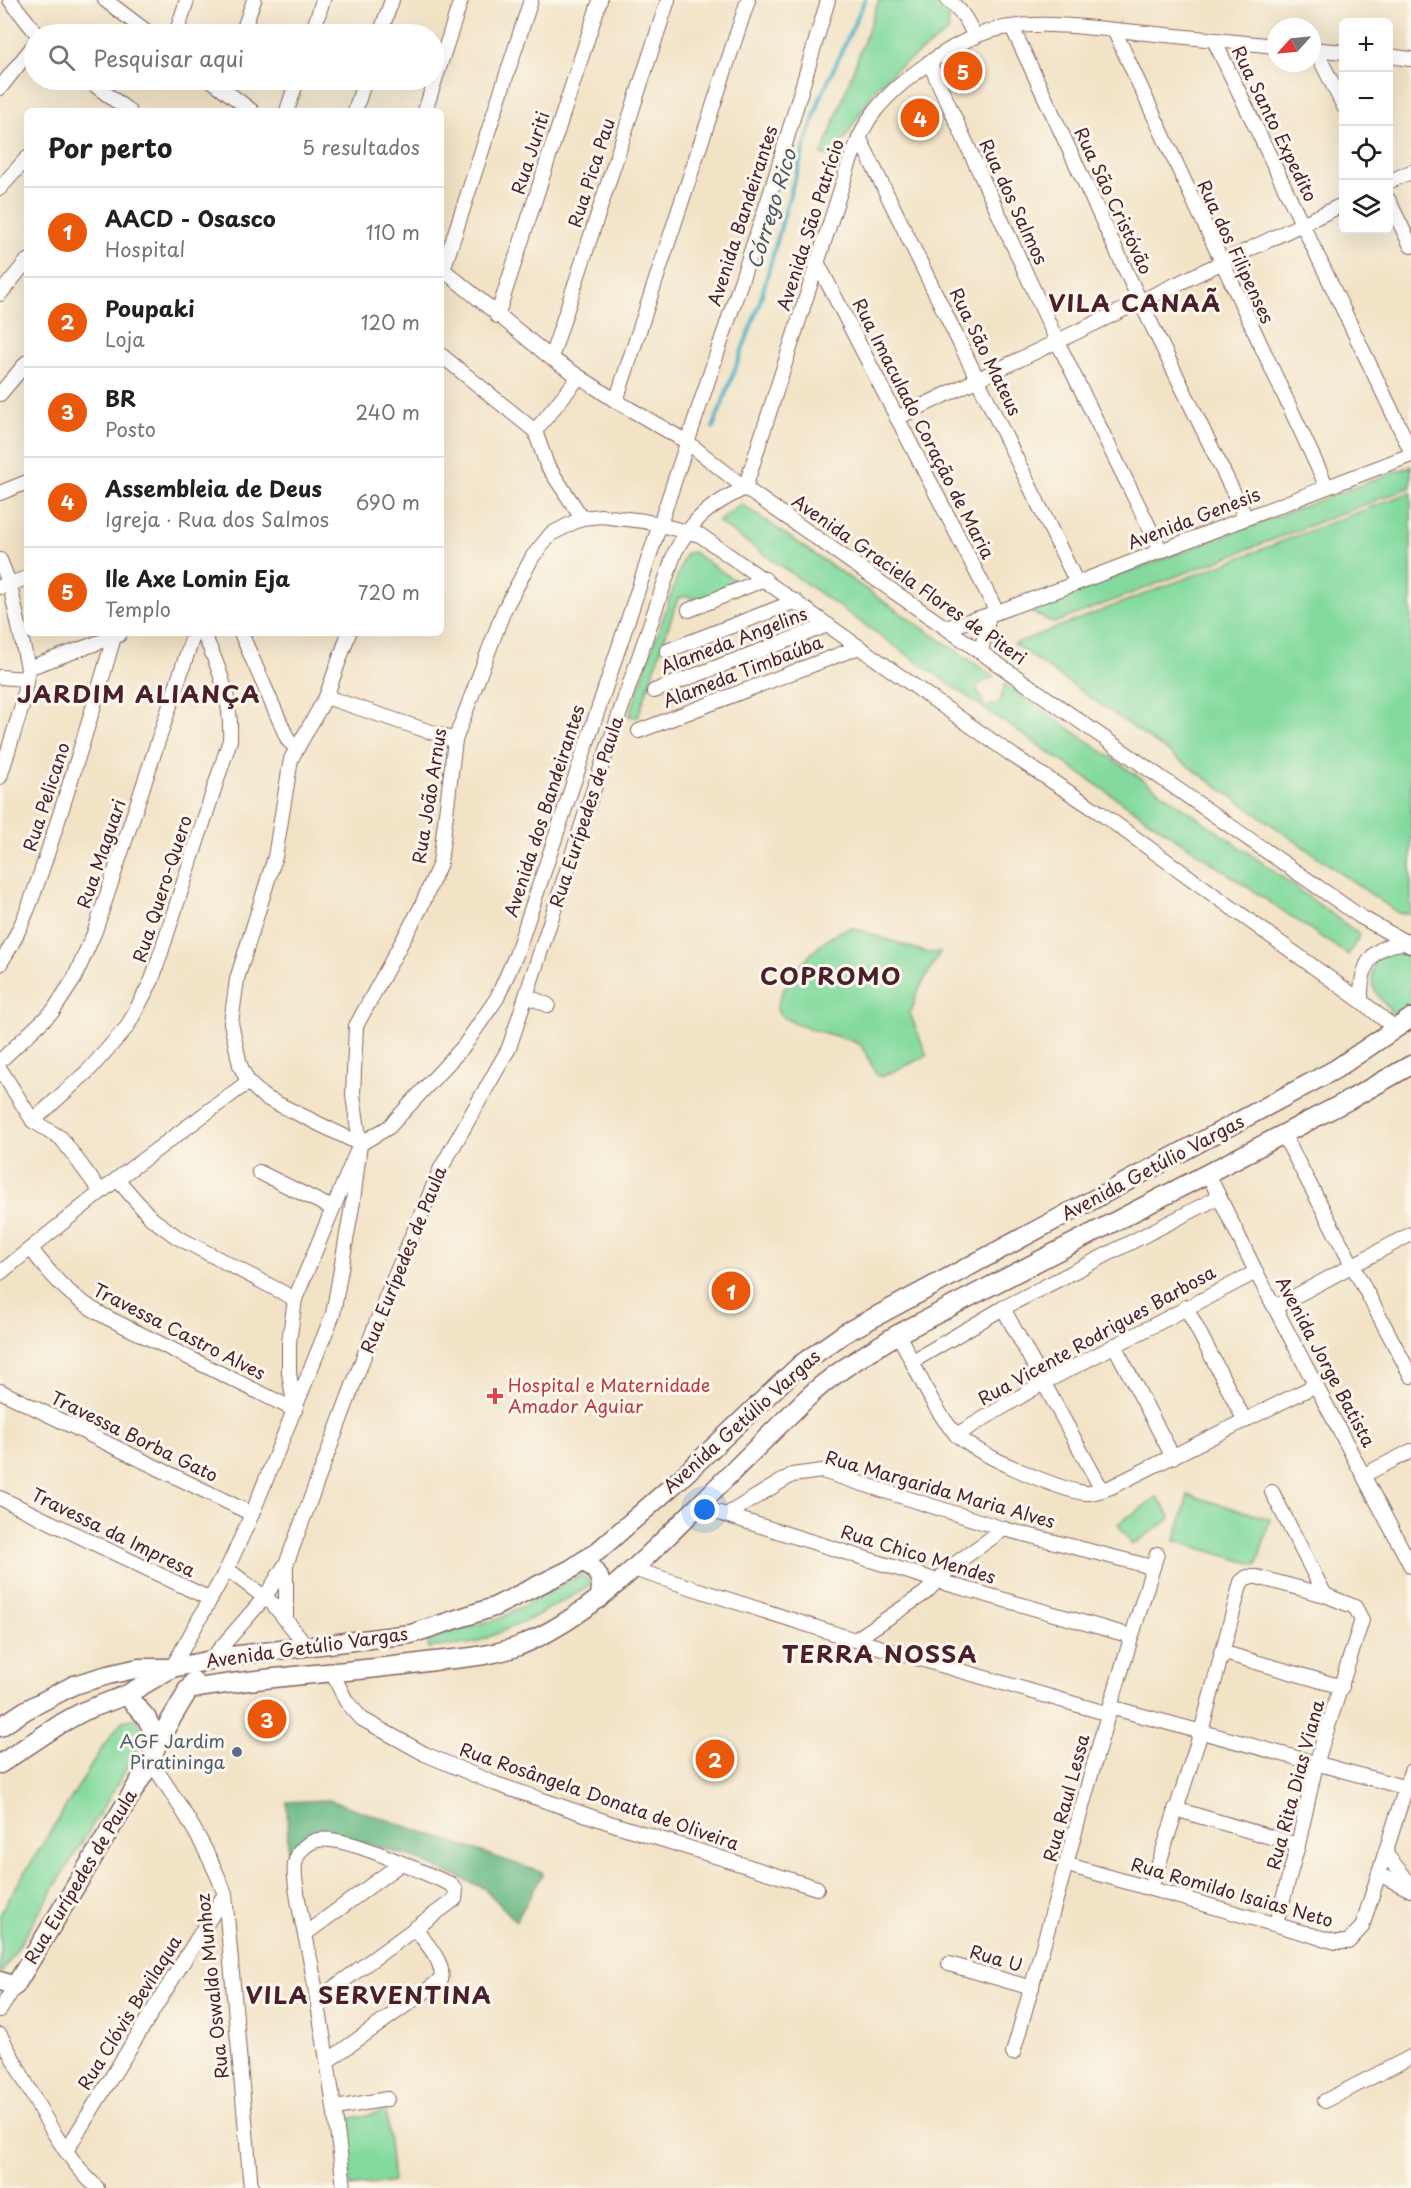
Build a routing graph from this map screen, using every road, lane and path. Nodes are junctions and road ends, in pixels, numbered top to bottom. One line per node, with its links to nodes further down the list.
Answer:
1 (10, 0): 14 (street)
2 (187, 0): 16 (street)
3 (254, 0): 17 (street)
4 (324, 0): 18 (street)
5 (392, 0): 19 (street)
6 (461, 0): 26 (street)
7 (531, 0): 55 (street)
8 (600, 0): 61 (street, Rua Juriti)
9 (668, 0): 64 (street, Rua Pica Pau)
10 (748, 0): 69 (street)
11 (828, 0): 72 (street, Avenida Bandeirantes)
12 (948, 0): 22 (street)
13 (111, 2): 15 (street)
14 (29, 24)
15 (138, 24)
16 (179, 24)
17 (246, 24)
18 (316, 24)
19 (384, 24)
20 (1012, 27): 21 (street, Avenida São Patrício); 22 (street, Avenida São Patrício); 60 (street, Rua São Cristóvão)
21 (1114, 30): 23 (street, Avenida São Patrício); 56 (street, Rua dos Filipenses)
22 (975, 37): 31 (street, Avenida São Patrício)
23 (1214, 40): 24 (street, Avenida São Patrício); 52 (street, Rua Santo Expedito)
24 (1267, 45)
25 (1321, 50): 27 (street)
26 (444, 52)
27 (1339, 52)
28 (1393, 56): 30 (street)
29 (24, 58): 33 (street)
30 (1411, 58)
31 (929, 62): 45 (street, Avenida São Patrício); 62 (street, Rua dos Salmos)
32 (1321, 63): 39 (street)
33 (0, 88)
34 (98, 90): 40 (street)
35 (231, 90): 41 (street)
36 (294, 90): 42 (street)
37 (362, 90): 43 (street)
38 (432, 90): 44 (street)
39 (1339, 97)
40 (113, 106)
41 (249, 108)
42 (288, 108)
43 (356, 108)
44 (426, 108)
45 (859, 137): 54 (street, Avenida São Patrício); 67 (street, Rua São Mateus)
46 (24, 161): 49 (street)
47 (1411, 172): 48 (street)
48 (1393, 180)
49 (0, 188)
50 (1339, 206): 52 (street)
51 (1393, 208): 53 (street)
52 (1302, 224): 56 (street); 73 (street, Rua Santo Expedito)
53 (1411, 246)
54 (817, 262): 70 (street, Rua Imaculado Coração de Maria); 76 (street, Avenida São Patrício)
55 (444, 263)
56 (1220, 263): 60 (street); 75 (street, Rua dos Filipenses)
57 (24, 265): 59 (street)
58 (444, 271): 61 (street, Avenida Graciela Flores de Piteri)
59 (0, 294)
60 (1140, 301): 62 (street); 79 (street, Rua São Cristóvão)
61 (497, 316): 64 (street, Avenida Graciela Flores de Piteri)
62 (1057, 341): 67 (street); 82 (street, Rua dos Salmos)
63 (444, 357): 71 (street)
64 (551, 358): 66 (street, Avenida Graciela Flores de Piteri)
65 (24, 366): 68 (street)
66 (579, 377): 69 (street, Avenida Graciela Flores de Piteri); 71 (street)
67 (978, 378): 70 (street); 86 (street, Rua São Mateus)
68 (0, 394)
69 (616, 401): 72 (street, Avenida Graciela Flores de Piteri)
70 (897, 418): 90 (street, Rua Imaculado Coração de Maria)
71 (535, 431): 78 (street)
72 (687, 442): 76 (street, Avenida Graciela Flores de Piteri); 80 (street, Avenida dos Bandeirantes)
73 (1411, 453): 75 (street, Avenida Genesis)
74 (24, 483): 77 (street)
75 (1327, 487): 79 (street, Avenida Genesis)
76 (745, 488): 81 (street, Rua Eurípedes de Paula); 92 (street, Avenida Graciela Flores de Piteri)
77 (0, 493)
78 (582, 518): 80 (street, Rua João Arnus); 107 (street, Rua João Arnus)
79 (1246, 518): 82 (street, Avenida Genesis)
80 (662, 524): 81 (street); 125 (street, Avenida dos Bandeirantes)
81 (687, 529): 85 (street); 114 (street, Rua Eurípedes de Paula)
82 (1161, 551): 86 (street, Avenida Genesis)
83 (0, 560): 87 (street)
84 (24, 579): 87 (street)
85 (765, 579): 88 (street); 89 (street)
86 (1077, 583): 90 (street, Avenida Genesis)
87 (5, 586): 102 (street)
88 (795, 601): 91 (street); 100 (street)
89 (689, 610)
90 (993, 614): 92 (street, Avenida Genesis); 101 (street)
91 (828, 624): 99 (street); 104 (street, Alameda Angelins)
92 (945, 628): 101 (street, Avenida Graciela Flores de Piteri)
93 (117, 636): 102 (street)
94 (119, 636): 113 (street, Rua Pelicano)
95 (193, 636): 119 (street, Rua Maguari)
96 (204, 636): 123 (street, Rua Quero-Quero)
97 (243, 636): 108 (street)
98 (348, 636): 105 (street)
99 (859, 647): 106 (street, Alameda Timbaúba); 115 (street)
100 (668, 651)
101 (981, 652): 110 (street, Avenida Graciela Flores de Piteri)
102 (27, 673): 103 (street); 109 (street)
103 (0, 677)
104 (654, 691)
105 (326, 697): 107 (street); 108 (street)
106 (639, 731)
107 (455, 740): 125 (street, Rua João Arnus)
108 (295, 747): 122 (street)
109 (0, 777)
110 (1361, 917): 111 (street, Avenida Graciela Flores de Piteri); 112 (street, Avenida Graciela Flores de Piteri)
111 (1410, 944): 112 (street, Avenida Graciela Flores de Piteri)
112 (1378, 950): 115 (street)
113 (0, 964)
114 (527, 996): 116 (street); 163 (street, Rua Eurípedes de Paula)
115 (1361, 1001): 118 (street)
116 (548, 1005)
117 (1411, 1018): 118 (main road, Avenida Getúlio Vargas)
118 (1404, 1033): 162 (main road, Avenida Getúlio Vargas)
119 (0, 1061)
120 (1411, 1065): 124 (main road, Avenida Getúlio Vargas)
121 (0, 1070): 123 (street)
122 (248, 1082): 125 (street); 128 (street)
123 (33, 1121): 129 (street)
124 (1283, 1134): 127 (main road, Avenida Getúlio Vargas); 134 (street)
125 (360, 1144): 131 (street); 148 (street)
126 (259, 1172): 131 (street)
127 (1208, 1174): 130 (street, Avenida Jorge Batista); 141 (main road, Avenida Getúlio Vargas)
128 (117, 1179): 129 (street); 137 (street)
129 (101, 1192): 133 (street)
130 (1219, 1197): 136 (street, Avenida Jorge Batista); 140 (street)
131 (332, 1208): 137 (street)
132 (1411, 1234): 134 (street)
133 (31, 1249): 135 (street); 148 (street, Travessa Castro Alves)
134 (1354, 1264): 139 (street); 144 (street)
135 (0, 1272)
136 (1256, 1272): 138 (street, Rua Vicente Rodrigues Barbosa); 139 (street, Avenida Jorge Batista)
137 (295, 1299): 148 (street)
138 (1186, 1307): 142 (street, Rua Vicente Rodrigues Barbosa); 149 (street)
139 (1275, 1307): 146 (street, Avenida Jorge Batista)
140 (1003, 1308): 143 (street); 145 (street)
141 (898, 1334): 143 (street); 157 (main road, Avenida Getúlio Vargas)
142 (1114, 1345): 145 (street, Rua Vicente Rodrigues Barbosa); 152 (street)
143 (913, 1361): 150 (street)
144 (1411, 1376)
145 (1043, 1383): 150 (street, Rua Vicente Rodrigues Barbosa); 154 (street)
146 (1316, 1385): 149 (street); 153 (street, Avenida Jorge Batista)
147 (0, 1391): 158 (street, Travessa Borba Gato)
148 (295, 1410): 158 (street)
149 (1245, 1421): 152 (street)
150 (956, 1434): 154 (street)
151 (1411, 1451): 153 (street)
152 (1173, 1457): 154 (street)
153 (1364, 1475): 164 (street, Avenida Jorge Batista)
154 (1102, 1490)
155 (1272, 1492): 169 (street)
156 (0, 1498): 171 (street, Travessa da Impresa)
157 (694, 1509): 159 (street, Rua Chico Mendes); 167 (main road, Avenida Getúlio Vargas)
158 (252, 1514): 166 (street)
159 (726, 1515): 160 (street, Rua Margarida Maria Alves); 168 (street, Rua Chico Mendes)
160 (1004, 1529): 165 (street, Rua Margarida Maria Alves); 168 (street)
161 (1157, 1554): 165 (street, Rua Raul Lessa)
162 (584, 1561): 172 (main road); 176 (main road, Avenida Getúlio Vargas)
163 (287, 1562): 170 (street, Rua Eurípedes de Paula); 173 (street)
164 (1411, 1566)
165 (1152, 1567): 174 (street, Rua Raul Lessa)
166 (227, 1569): 170 (street); 171 (street)
167 (633, 1569): 172 (main road, Avenida Getúlio Vargas); 175 (street)
168 (938, 1581): 174 (street, Rua Chico Mendes); 175 (street)
169 (1325, 1595): 177 (street); 181 (street, Rua Rita Dias Viana)
170 (265, 1597): 173 (street); 178 (street, Rua Eurípedes de Paula)
171 (210, 1599): 179 (street)
172 (600, 1599): 180 (main road, Avenida Getúlio Vargas)
173 (286, 1620): 176 (street)
174 (1131, 1636): 184 (street, Rua Raul Lessa)
175 (855, 1640): 184 (street)
176 (307, 1646): 178 (main road, Avenida Getúlio Vargas)
177 (1221, 1652): 181 (street); 186 (street)
178 (210, 1660): 179 (main road, Avenida Getúlio Vargas); 182 (main road, Rua Eurípedes de Paula)
179 (172, 1668): 183 (main road, Avenida Getúlio Vargas); 185 (main road, Avenida Getúlio Vargas)
180 (332, 1672): 182 (main road, Avenida Getúlio Vargas); 200 (street, Rua Rosângela Donata de Oliveira)
181 (1342, 1687): 190 (street, Rua Rita Dias Viana)
182 (187, 1690): 187 (main road, Rua Eurípedes de Paula)
183 (126, 1695): 187 (main road); 189 (main road, Avenida Getúlio Vargas)
184 (1109, 1711): 186 (street); 197 (street, Rua Raul Lessa)
185 (0, 1727)
186 (1201, 1732): 190 (street); 193 (street)
187 (158, 1741): 188 (main road, Rua Eurípedes de Paula)
188 (151, 1762): 203 (street, Rua Oswaldo Munhoz); 208 (main road, Rua Eurípedes de Paula)
189 (0, 1764)
190 (1316, 1764): 192 (street); 194 (street, Rua Rita Dias Viana)
191 (1411, 1771): 192 (street, Rua Romildo Isaias Neto)
192 (1407, 1788): 195 (street, Rua Romildo Isaias Neto)
193 (1175, 1809): 194 (street); 201 (street)
194 (1298, 1845): 204 (street, Rua Rita Dias Viana)
195 (1386, 1854): 198 (street, Rua Romildo Isaias Neto); 199 (street)
196 (400, 1864): 205 (street); 206 (street); 206 (street)
197 (1068, 1865): 201 (street, Rua Romildo Isaias Neto); 209 (street, Rua Raul Lessa)
198 (1379, 1874): 202 (street); 204 (street, Rua Romildo Isaias Neto)
199 (1411, 1885)
200 (817, 1888)
201 (1151, 1888): 204 (street, Rua Romildo Isaias Neto)
202 (1411, 1890)
203 (225, 1894): 219 (street, Rua Clóvis Bevilaqua); 221 (street, Rua Oswaldo Munhoz)
204 (1276, 1924)
205 (416, 1929): 210 (street); 215 (street)
206 (305, 1934): 210 (street)
207 (949, 1964): 209 (street, Rua U)
208 (7, 1984): 211 (street, Rua Eurípedes de Paula)
209 (1032, 1988): 213 (street, Rua Raul Lessa)
210 (317, 2000): 215 (street)
211 (0, 2010)
212 (0, 2035): 219 (street)
213 (1013, 2053)
214 (1411, 2057): 217 (street)
215 (329, 2060): 218 (street)
216 (387, 2099): 218 (street)
217 (1325, 2102)
218 (336, 2108): 222 (street)
219 (66, 2151): 220 (street)
220 (97, 2188)
221 (251, 2188)
222 (344, 2188)

